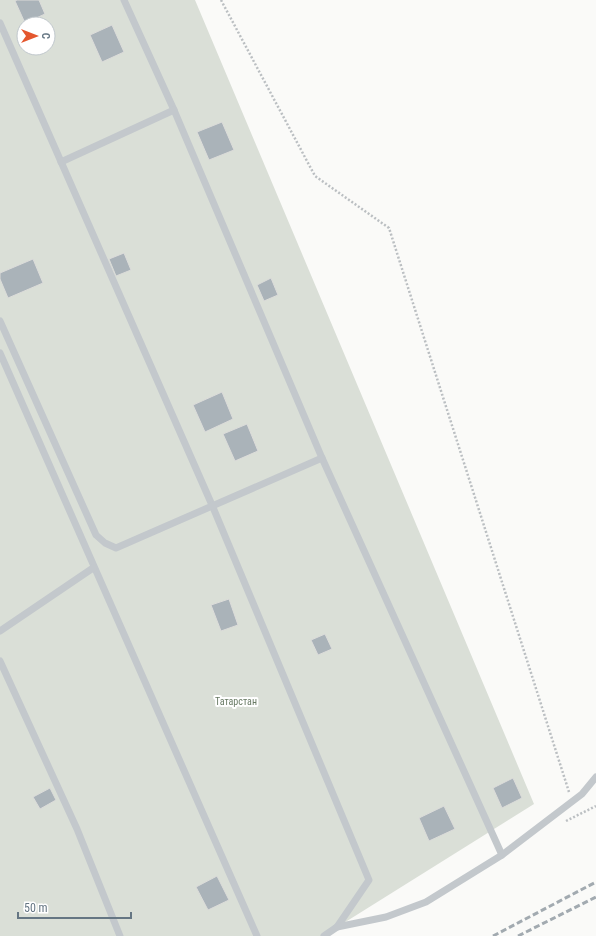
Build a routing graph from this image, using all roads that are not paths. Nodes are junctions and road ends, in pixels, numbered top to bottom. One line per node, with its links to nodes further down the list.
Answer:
1 (124, 0): 3 (lane)
2 (0, 24): 4 (lane)
3 (174, 110): 4 (lane); 7 (lane)
4 (61, 162): 8 (lane)
5 (0, 321): 8 (lane)
6 (0, 353): 9 (lane)
7 (322, 458): 8 (lane); 13 (lane)
8 (212, 506): 14 (lane)
9 (93, 568): 10 (lane); 16 (lane)
10 (0, 631)
11 (0, 661): 15 (lane)
12 (596, 777): 13 (lane)
13 (502, 855): 14 (lane)
14 (337, 927): 17 (lane)
15 (120, 936)
16 (257, 936)
17 (324, 936)

